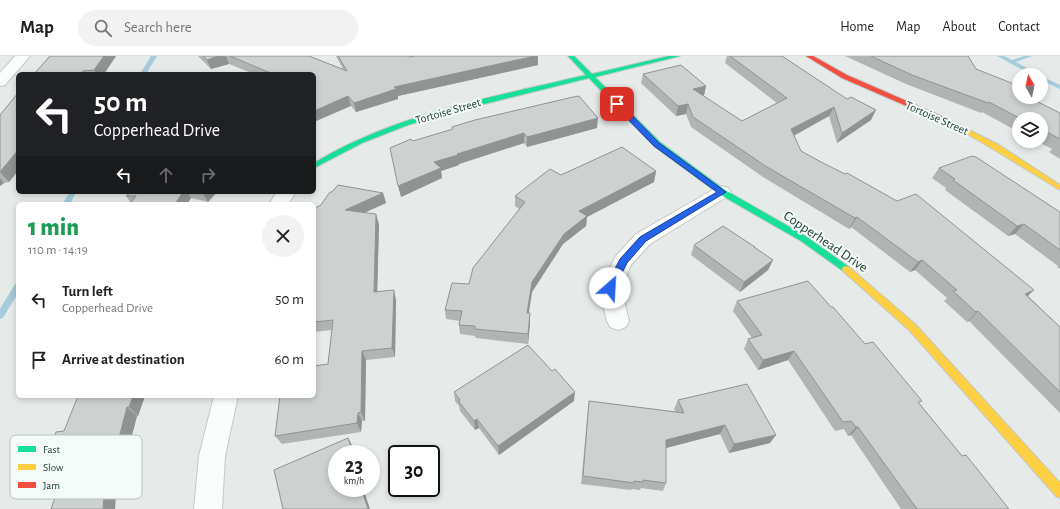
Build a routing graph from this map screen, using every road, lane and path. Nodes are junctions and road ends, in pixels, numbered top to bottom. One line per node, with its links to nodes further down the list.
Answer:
1 (23, 56): 6 (street)
2 (571, 56): 5 (street, Copperhead Drive)
3 (677, 56): 5 (street, Tortoise Street)
4 (809, 56): 8 (street, Tortoise Street)
5 (589, 76): 7 (street, Tortoise Street); 9 (street, Copperhead Drive)
6 (0, 82)
7 (316, 165)
8 (1060, 188)
9 (722, 192): 10 (street); 12 (street, Copperhead Drive)
10 (618, 321)
11 (226, 398): 13 (street)
12 (1060, 492)
13 (208, 509)

